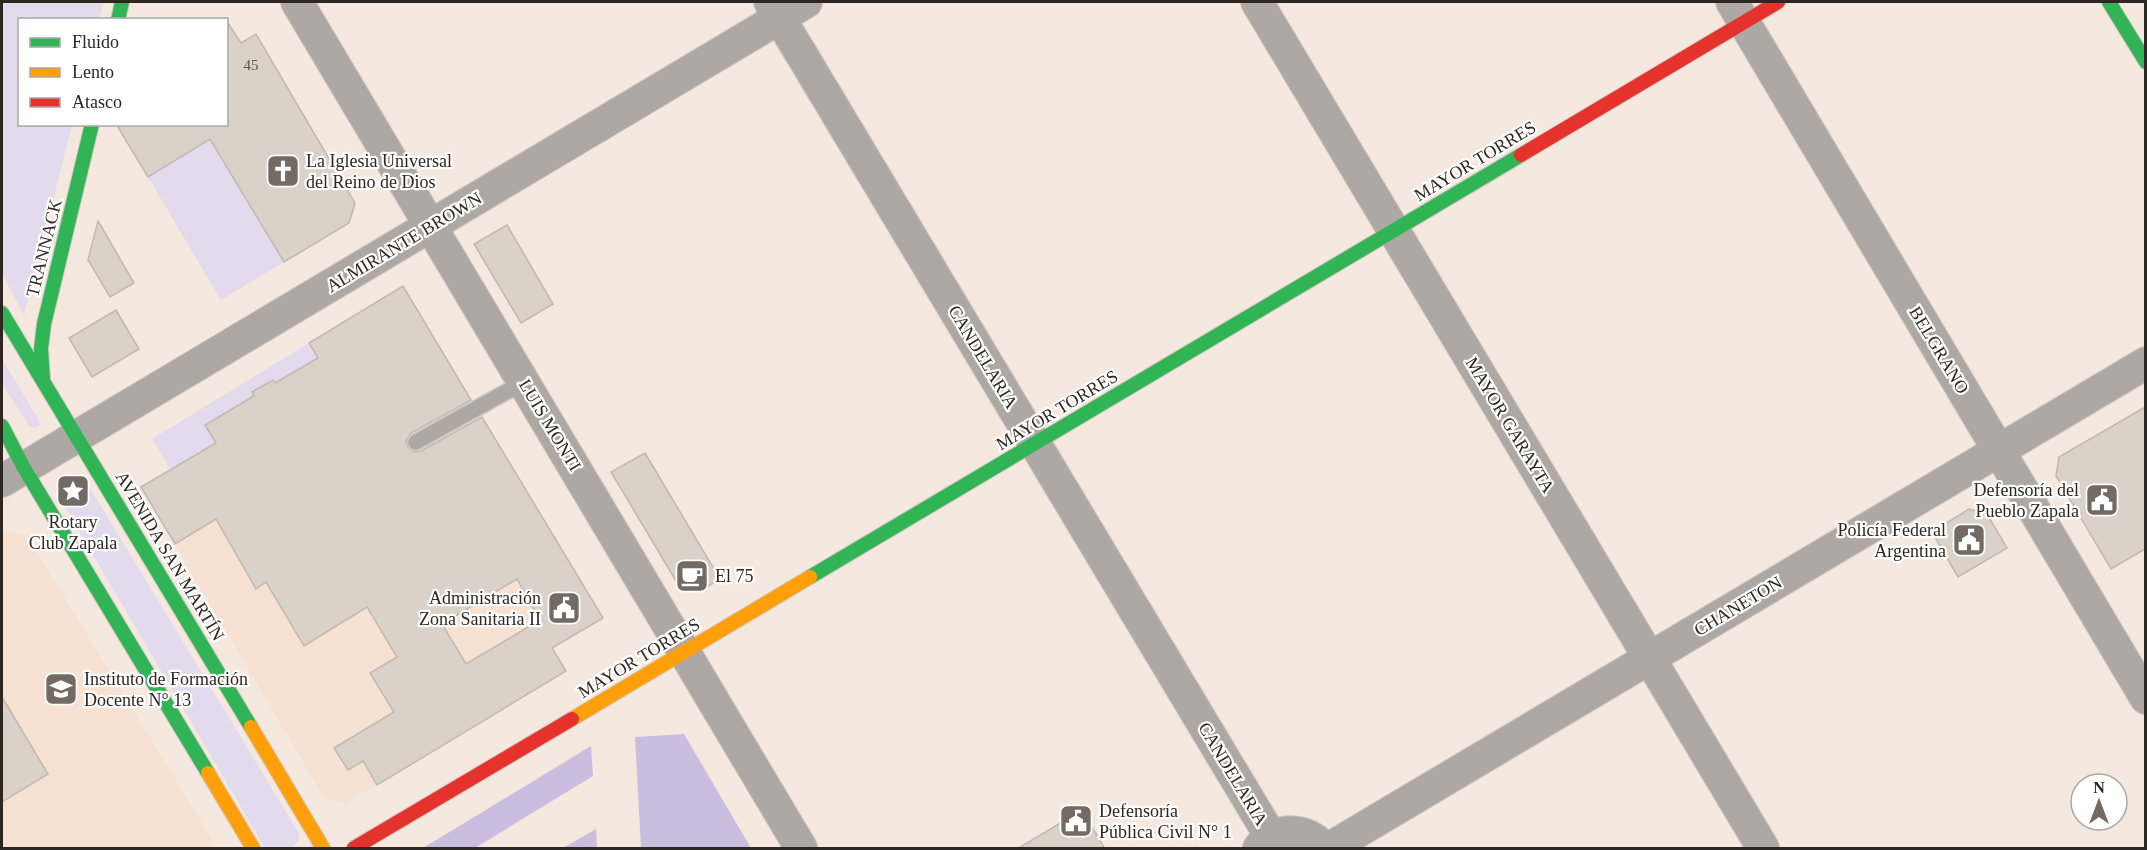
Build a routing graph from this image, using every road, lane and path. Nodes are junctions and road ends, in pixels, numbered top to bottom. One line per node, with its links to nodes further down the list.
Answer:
1 (122, 2): 9 (street)
2 (297, 2): 12 (street, LUIS MONTI)
3 (806, 2): 7 (street, ALMIRANTE BROWN)
4 (1257, 2): 13 (street, MAYOR GARAYTA)
5 (1778, 2): 8 (street, MAYOR TORRES)
6 (2109, 2): 10 (street)
7 (774, 9): 12 (street, ALMIRANTE BROWN); 21 (street, CANDELARIA)
8 (1738, 12): 13 (street, MAYOR TORRES); 22 (street, BELGRANO)
9 (118, 18)
10 (2145, 62)
11 (92, 126): 16 (street, TRANNACK)
12 (431, 225): 17 (street, LUIS MONTI); 19 (street, ALMIRANTE BROWN)
13 (1394, 230): 21 (street, MAYOR TORRES); 25 (street, MAYOR GARAYTA)
14 (2, 313): 16 (street, AVENIDA SAN MARTÍN)
15 (2145, 363): 22 (street, CHANETON)
16 (43, 381): 19 (street, AVENIDA SAN MARTÍN)
17 (524, 382): 20 (lane); 24 (street, LUIS MONTI)
18 (2, 426): 23 (street)
19 (77, 436): 23 (street, ALMIRANTE BROWN); 29 (street, AVENIDA SAN MARTÍN)
20 (416, 442)
21 (1035, 444): 24 (street, MAYOR TORRES); 27 (street, CANDELARIA)
22 (1998, 450): 25 (street, CHANETON); 26 (street, BELGRANO)
23 (13, 475): 28 (street)
24 (684, 652): 30 (street, MAYOR TORRES); 31 (street, LUIS MONTI)
25 (1649, 658): 33 (street, CHANETON); 34 (street, MAYOR GARAYTA)
26 (2145, 698)
27 (1265, 843): 32 (street)
28 (253, 849)
29 (323, 849)
30 (354, 849)
31 (801, 849)
32 (1324, 849)
33 (1330, 849)
34 (1763, 849)

